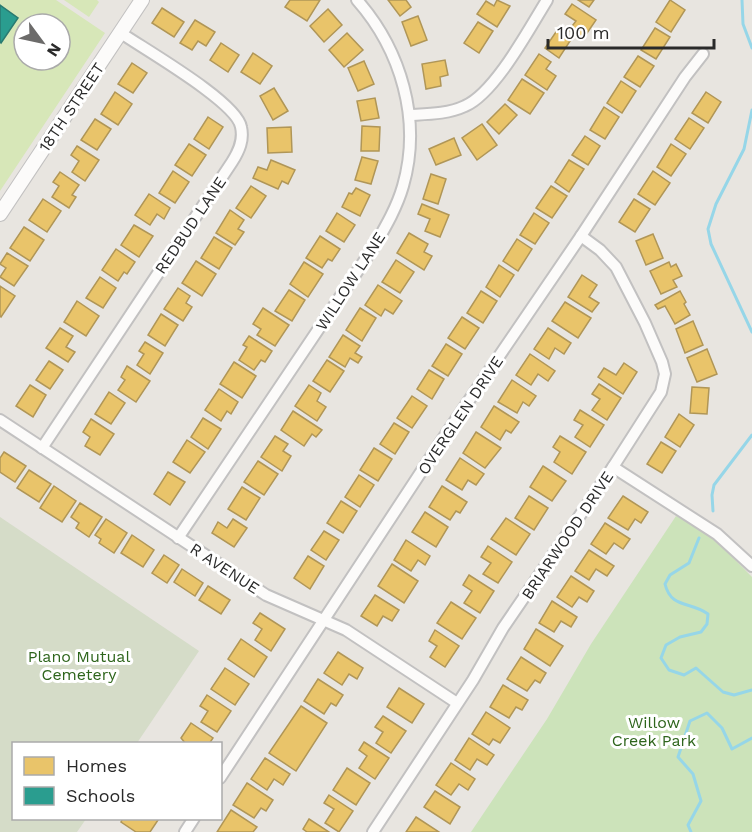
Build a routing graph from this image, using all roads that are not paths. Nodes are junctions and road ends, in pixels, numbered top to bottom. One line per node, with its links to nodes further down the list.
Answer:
1 (142, 0): 4 (street, 18TH STREET)
2 (357, 0): 6 (street, WILLOW LANE)
3 (548, 0): 6 (street)
4 (121, 33): 7 (street, 18TH STREET); 10 (street, REDBUD LANE)
5 (703, 54): 8 (street, OVERGLEN DRIVE)
6 (410, 115): 12 (street, WILLOW LANE)
7 (0, 214)
8 (581, 236): 11 (street, BRIARWOOD DRIVE); 14 (street, OVERGLEN DRIVE)
9 (0, 420): 10 (street, R AVENUE)
10 (42, 448): 12 (street, R AVENUE)
11 (613, 467): 13 (street); 15 (street, BRIARWOOD DRIVE)
12 (178, 538): 14 (street, R AVENUE)
13 (752, 566)
14 (326, 620): 15 (street, R AVENUE); 16 (street, OVERGLEN DRIVE)
15 (457, 703): 17 (street, BRIARWOOD DRIVE)
16 (222, 775)
17 (373, 832)

